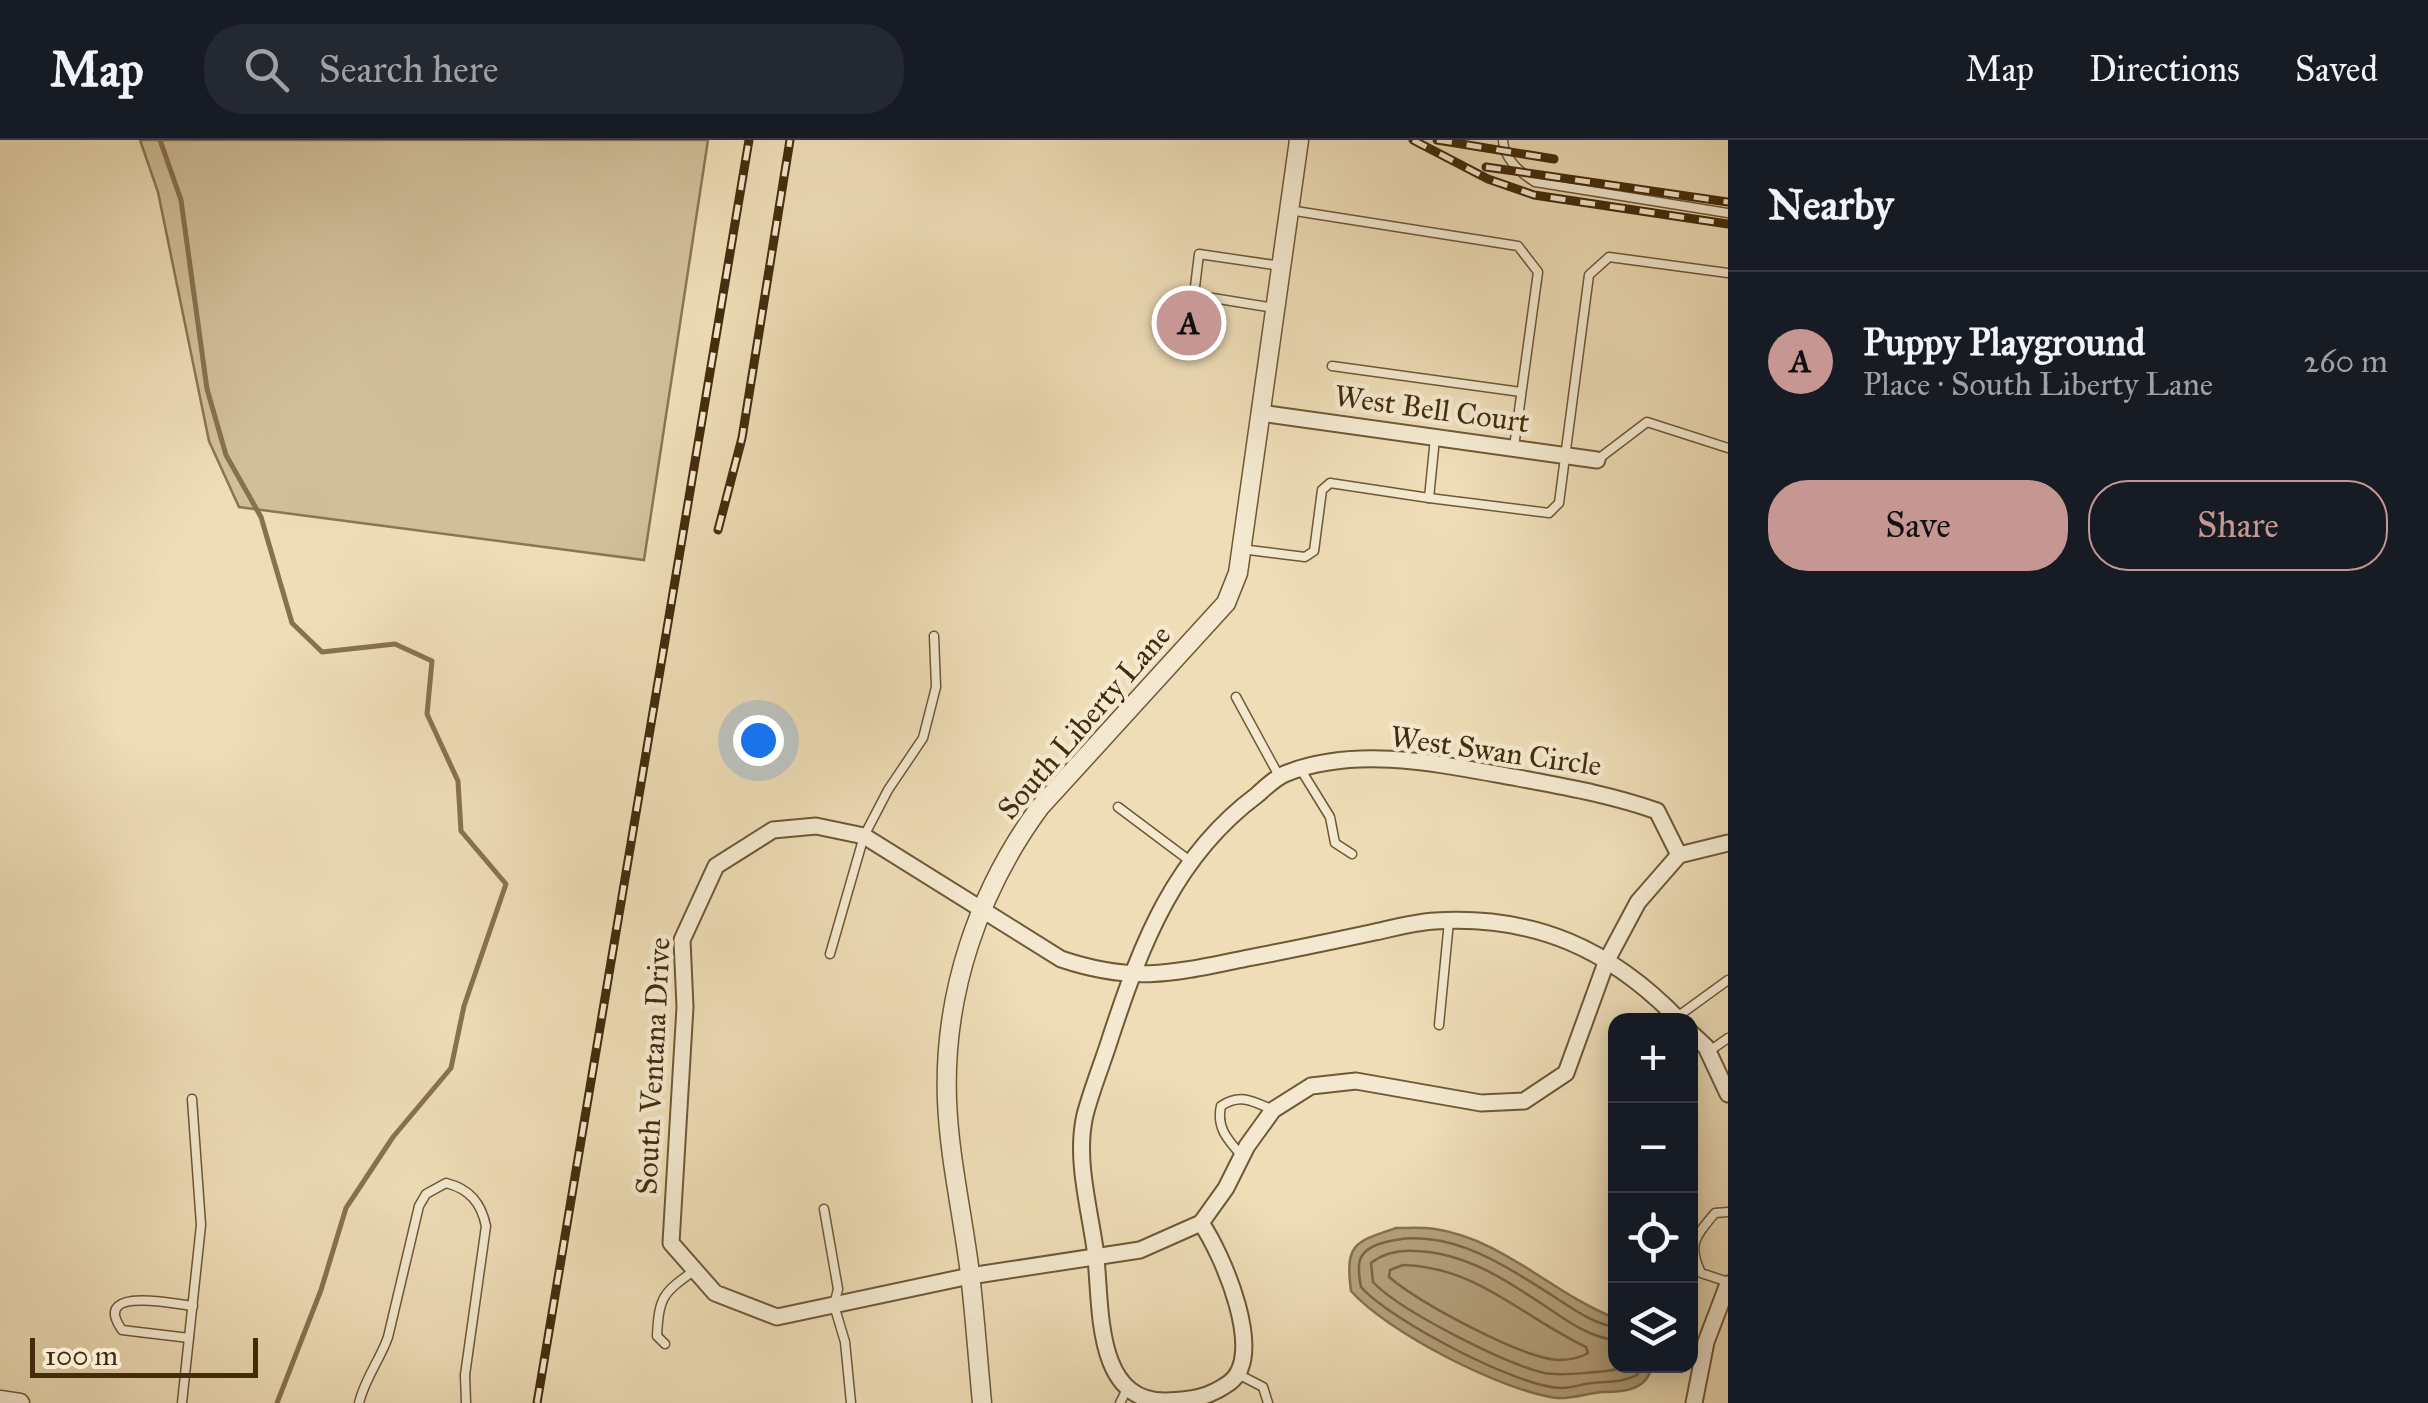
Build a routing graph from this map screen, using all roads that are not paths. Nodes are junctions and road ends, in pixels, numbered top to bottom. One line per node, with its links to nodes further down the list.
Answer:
1 (1299, 140): 3 (street, South Liberty Lane)
2 (1503, 140): 4 (lane)
3 (1289, 210): 5 (street, South Liberty Lane); 9 (lane)
4 (1728, 213)
5 (1280, 266): 7 (street, South Liberty Lane); 7 (lane)
6 (1728, 274): 14 (lane)
7 (1275, 308): 10 (street, South Liberty Lane)
8 (1332, 366): 9 (lane)
9 (1522, 392): 12 (lane)
10 (1260, 413): 11 (street, West Bell Court); 17 (street, South Liberty Lane)
11 (1435, 438): 12 (street, West Bell Court); 16 (lane)
12 (1514, 448): 14 (street, West Bell Court)
13 (1728, 448): 15 (lane)
14 (1566, 456): 15 (street, West Bell Court); 16 (lane)
15 (1597, 460)
16 (1429, 498): 17 (lane)
17 (1241, 548): 28 (street, South Liberty Lane)
18 (934, 636): 23 (lane)
19 (1236, 697): 21 (lane)
20 (1300, 770): 21 (street, West Swan Circle); 25 (lane); 26 (street, West Swan Circle)
21 (1280, 777): 27 (street, West Swan Circle)
22 (1118, 806): 27 (lane)
23 (864, 836): 28 (street, South Ventana Drive); 30 (lane); 48 (street, South Ventana Drive)
24 (1728, 843): 26 (street)
25 (1352, 854)
26 (1678, 855): 31 (street)
27 (1192, 862): 32 (street, West Swan Circle)
28 (982, 909): 32 (street, South Ventana Drive); 49 (street, South Liberty Lane)
29 (1449, 921): 31 (street, South Ventana Drive); 32 (street, South Ventana Drive); 36 (lane)
30 (830, 954)
31 (1607, 960): 34 (street, South Ventana Drive); 42 (street)
32 (1131, 975): 47 (street, West Swan Circle)
33 (1728, 980): 35 (lane)
34 (1672, 1013)
35 (1686, 1013)
36 (1439, 1025)
37 (1728, 1038): 39 (lane)
38 (1698, 1041): 39 (street)
39 (1708, 1052): 40 (street)
40 (1728, 1094)
41 (192, 1100): 52 (lane)
42 (1273, 1110): 43 (street); 43 (lane)
43 (1242, 1156): 46 (street)
44 (824, 1209): 51 (lane)
45 (1728, 1212): 50 (lane)
46 (1201, 1223): 47 (street); 55 (street)
47 (1096, 1257): 49 (street, South Ventana Drive); 56 (street)
48 (695, 1270): 51 (street, South Ventana Drive); 54 (lane)
49 (970, 1276): 51 (street, South Ventana Drive); 63 (street, South Liberty Lane)
50 (1728, 1283): 65 (street)
51 (834, 1305): 62 (lane)
52 (193, 1306): 53 (lane); 53 (lane)
53 (189, 1338): 59 (lane)
54 (664, 1344)
55 (1236, 1373): 56 (street); 64 (lane)
56 (1123, 1397)
57 (0, 1400): 58 (street)
58 (20, 1403)
59 (182, 1403)
60 (359, 1403): 61 (lane)
61 (466, 1403)
62 (851, 1403)
63 (982, 1403)
64 (1268, 1403)
65 (1694, 1403)

